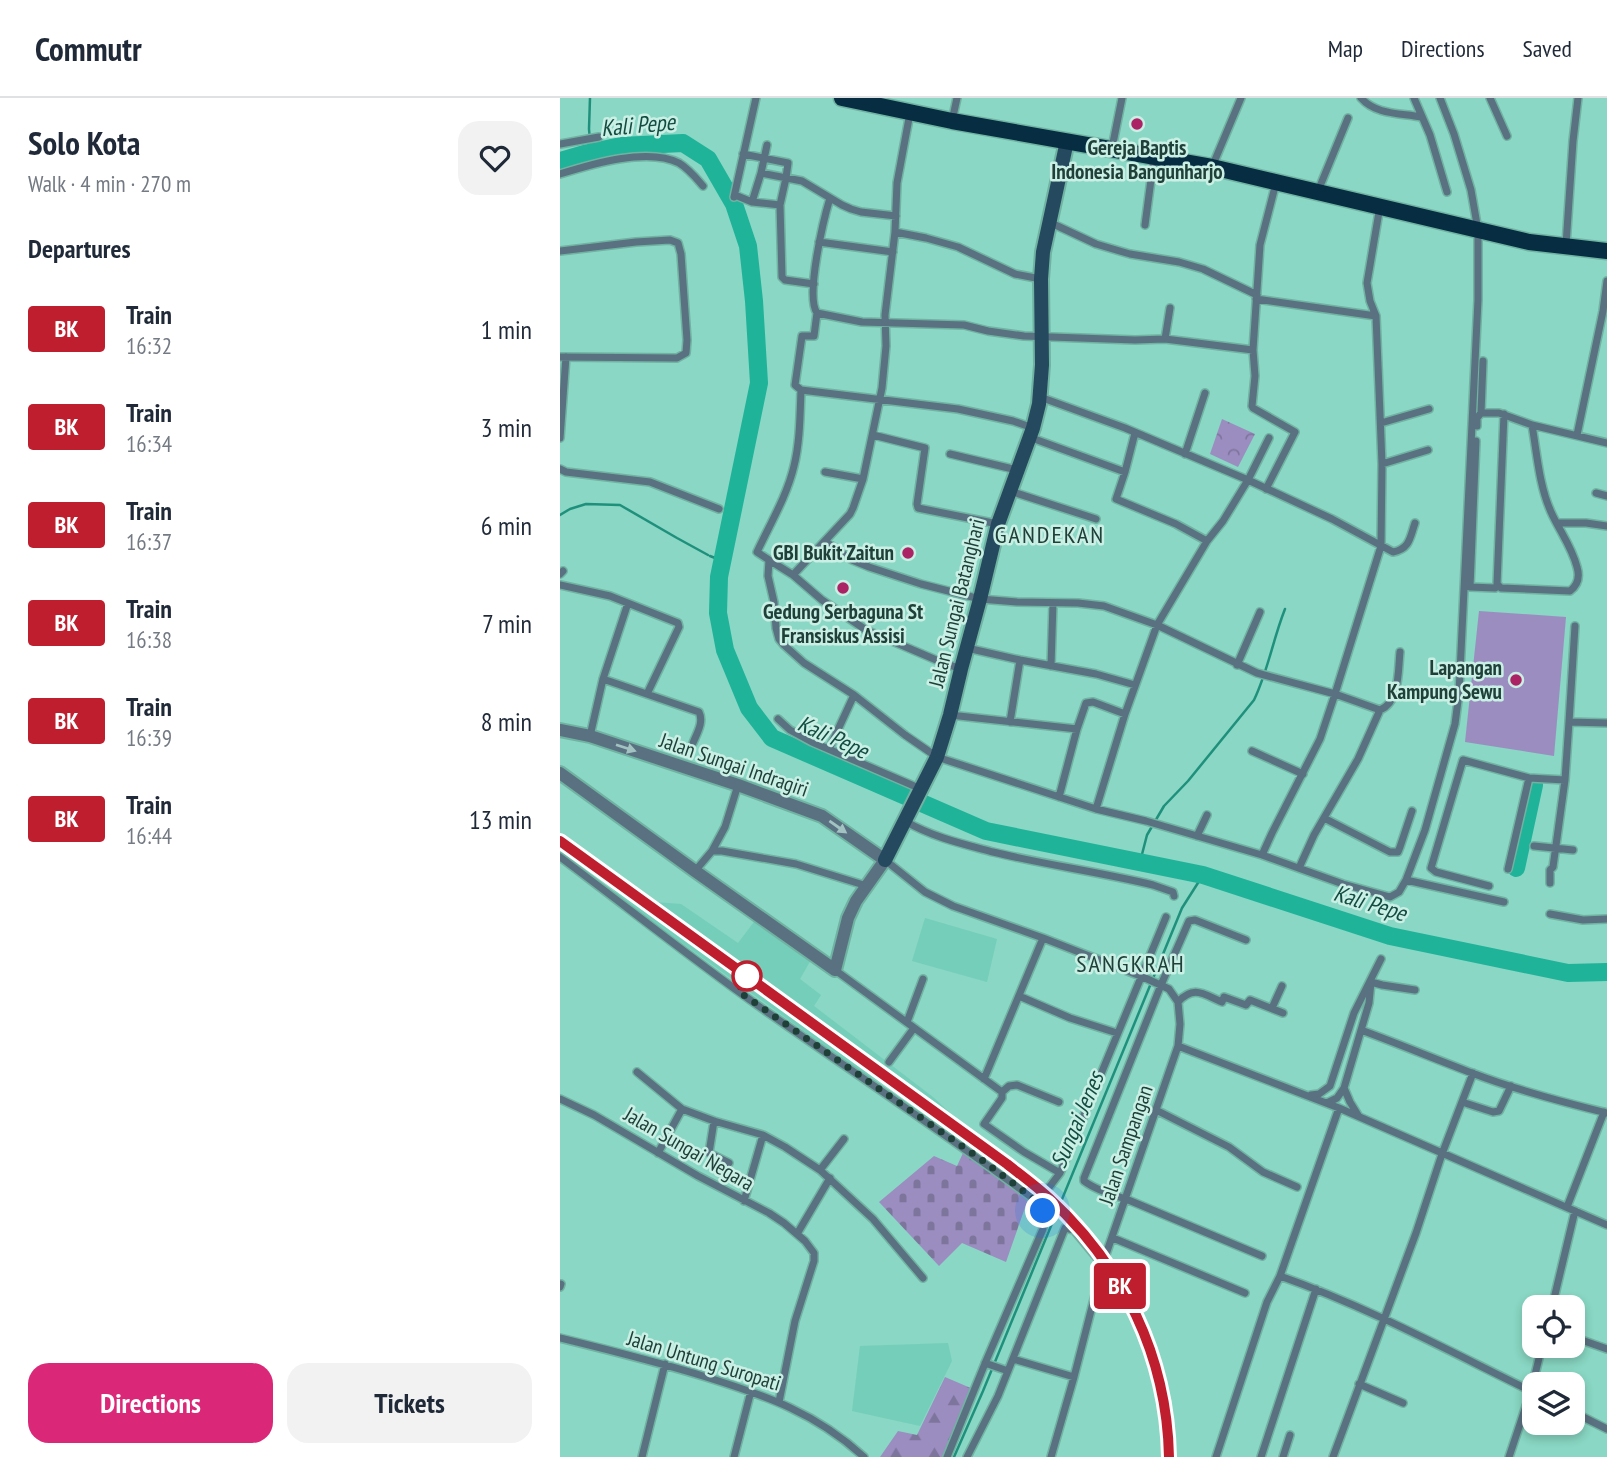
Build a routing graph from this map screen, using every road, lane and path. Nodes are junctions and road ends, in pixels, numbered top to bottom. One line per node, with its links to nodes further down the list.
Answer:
1 (756, 98): 21 (street)
2 (842, 98): 11 (main road)
3 (957, 98): 14 (street)
4 (1122, 98): 20 (street)
5 (1241, 98): 24 (street)
6 (1362, 98): 12 (street)
7 (1414, 98): 12 (street)
8 (1440, 98): 39 (street)
9 (1490, 98): 15 (street)
10 (1578, 98): 42 (street)
11 (904, 108): 14 (main road); 36 (street)
12 (1421, 117): 31 (street)
13 (1348, 118): 30 (street)
14 (952, 121): 17 (main road)
15 (1507, 135)
16 (599, 137): 18 (street)
17 (1067, 142): 20 (main road); 37 (main road, Jalan Sungai Batanghari)
18 (560, 144)
19 (767, 145): 23 (street)
20 (1112, 149): 22 (main road)
21 (743, 154): 23 (street); 33 (street)
22 (1154, 156): 24 (main road); 38 (street)
23 (765, 158): 25 (street); 27 (street)
24 (1212, 167): 28 (main road)
25 (761, 173): 27 (street); 33 (street)
26 (560, 174): 29 (street)
27 (786, 178): 32 (street); 34 (street)
28 (1276, 182): 30 (main road); 49 (street)
29 (703, 186)
30 (1317, 191): 35 (main road)
31 (1447, 192)
32 (830, 198): 36 (street); 41 (street)
33 (751, 202): 34 (street)
34 (780, 205): 48 (street)
35 (1380, 206): 39 (main road); 52 (street)
36 (896, 216): 40 (street)
37 (1049, 222): 46 (main road, Jalan Sungai Batanghari); 49 (street)
38 (1145, 225)
39 (1478, 230): 42 (main road); 156 (street)
40 (895, 232): 45 (street); 46 (street)
41 (819, 242): 45 (street); 48 (street)
42 (1566, 246): 44 (main road)
43 (560, 251): 57 (street)
44 (1607, 251)
45 (893, 252): 53 (street)
46 (1041, 279): 54 (main road, Jalan Sungai Batanghari)
47 (1607, 281): 71 (street)
48 (814, 284): 51 (street)
49 (1257, 297): 52 (street); 56 (street)
50 (1170, 308): 55 (street)
51 (817, 313): 53 (street); 59 (street)
52 (1377, 316): 66 (street)
53 (885, 322): 54 (street); 62 (street)
54 (1042, 337): 55 (street); 61 (main road, Jalan Sungai Batanghari)
55 (1165, 339): 56 (street)
56 (1253, 350): 85 (street)
57 (563, 357): 72 (street)
58 (1483, 361): 64 (street)
59 (801, 390): 62 (street); 98 (street)
60 (1205, 393): 77 (street)
61 (1041, 397): 68 (main road, Jalan Sungai Batanghari); 69 (street)
62 (880, 399): 68 (street); 70 (street)
63 (1429, 410): 66 (street)
64 (1481, 413): 65 (street); 101 (street)
65 (1504, 414): 67 (street); 101 (street)
66 (1381, 422): 78 (street)
67 (1532, 425): 71 (street); 92 (street)
68 (1031, 433): 80 (main road, Jalan Sungai Batanghari); 82 (street)
69 (1135, 433): 77 (street); 82 (street)
70 (873, 435): 83 (street); 93 (street)
71 (1577, 435): 74 (street)
72 (560, 438)
73 (1269, 438): 84 (street)
74 (1607, 443)
75 (1428, 450): 78 (street)
76 (950, 454): 80 (street)
77 (1185, 454): 84 (street)
78 (1382, 464): 97 (street)
79 (560, 469): 89 (street)
80 (1017, 470): 86 (main road, Jalan Sungai Batanghari)
81 (825, 472): 83 (street)
82 (1125, 472): 96 (street)
83 (863, 479): 95 (street)
84 (1248, 480): 85 (street); 96 (street)
85 (1266, 489): 97 (street)
86 (1009, 491): 90 (street); 93 (main road, Jalan Sungai Batanghari)
87 (1596, 493): 88 (street)
88 (1607, 496)
89 (719, 509)
90 (1096, 520)
91 (1415, 523): 97 (street)
92 (1558, 523): 94 (street); 101 (street)
93 (998, 524): 102 (main road, Jalan Sungai Batanghari)
94 (1607, 526)
95 (825, 541): 99 (street); 102 (street)
96 (1207, 541): 106 (street)
97 (1381, 546): 117 (street)
98 (769, 561): 99 (street); 118 (street)
99 (793, 575): 113 (street)
100 (560, 585): 103 (street)
101 (1498, 586)
102 (980, 599): 104 (street); 108 (main road, Jalan Sungai Batanghari)
103 (628, 603): 114 (street); 116 (street)
104 (1053, 603): 106 (street); 112 (street)
105 (1260, 612): 111 (street)
106 (1157, 625): 111 (street); 115 (street)
107 (1575, 626): 124 (street)
108 (967, 648): 110 (street); 113 (main road, Jalan Sungai Batanghari)
109 (1401, 652): 119 (street)
110 (1020, 660): 112 (street); 123 (street)
111 (1237, 665): 117 (street)
112 (1051, 666): 115 (street)
113 (961, 669): 121 (main road, Jalan Sungai Batanghari)
114 (603, 679): 116 (street); 128 (street)
115 (1135, 685): 120 (street)
116 (647, 694): 129 (street)
117 (1335, 694): 119 (street); 134 (street)
118 (854, 695): 130 (street); 132 (street)
119 (1381, 710): 144 (street)
120 (1125, 714): 126 (street); 140 (street)
121 (950, 715): 123 (street); 132 (main road, Jalan Sungai Batanghari)
122 (778, 719): 130 (street)
123 (1010, 722): 126 (street)
124 (1570, 722): 125 (street); 136 (street)
125 (1607, 723)
126 (1077, 729): 139 (street)
127 (560, 730): 128 (street, Jalan Sungai Indragiri)
128 (590, 736): 137 (street, Jalan Sungai Indragiri, one-way to 137)
129 (693, 743)
130 (829, 749): 138 (street)
131 (1252, 751): 134 (street)
132 (937, 757): 138 (main road, Jalan Sungai Batanghari); 139 (street)
133 (560, 773): 155 (street)
134 (1303, 774): 150 (street)
135 (1529, 778): 136 (street); 154 (street); 159 (street)
136 (1565, 780): 147 (street)
137 (737, 785): 149 (street); 152 (street, Jalan Sungai Indragiri, one-way to 152)
138 (920, 791): 143 (main road, Jalan Sungai Batanghari)
139 (1059, 797): 140 (street)
140 (1096, 809): 145 (street)
141 (1412, 811): 144 (street)
142 (1207, 815): 145 (street)
143 (906, 818): 152 (main road, Jalan Sungai Batanghari); 160 (street)
144 (1324, 818): 153 (street)
145 (1197, 836): 150 (street)
146 (1534, 846): 147 (street)
147 (1555, 848): 148 (street); 157 (street)
148 (1573, 850)
149 (712, 851): 155 (street); 158 (street)
150 (1262, 855): 153 (street)
151 (560, 857): 214 (street)
152 (885, 860): 158 (street); 165 (street)
153 (1299, 868): 156 (street)
154 (1508, 869)
155 (695, 871): 169 (street)
156 (1406, 880): 161 (street)
157 (1549, 883)
158 (867, 886): 167 (street)
159 (1489, 886)
160 (1174, 896)
161 (1504, 902)
162 (1550, 914): 164 (street)
163 (1166, 917): 171 (street)
164 (1607, 919)
165 (1043, 938): 171 (street); 177 (street)
166 (1246, 940): 174 (street)
167 (840, 949): 169 (street); 170 (street)
168 (1381, 959): 173 (street)
169 (819, 960): 170 (street)
170 (835, 970): 181 (street)
171 (1142, 977): 174 (street); 183 (street)
172 (923, 979): 181 (street)
173 (1371, 982): 176 (street); 182 (street); 192 (street)
174 (1159, 984): 178 (street); 212 (street)
175 (1282, 986): 179 (street)
176 (1415, 990)
177 (1019, 996): 183 (street); 188 (street)
178 (1178, 1002): 179 (street); 184 (street, Jalan Sampangan)
179 (1272, 1007): 180 (street)
180 (1283, 1013)
181 (911, 1025): 185 (street); 188 (street)
182 (1361, 1030): 187 (street); 190 (street)
183 (1117, 1033): 209 (street)
184 (1178, 1046): 192 (street); 199 (street, Jalan Sampangan)
185 (889, 1062)
186 (637, 1072): 198 (street)
187 (1473, 1073): 189 (street); 195 (street)
188 (985, 1079): 191 (street)
189 (1511, 1086): 195 (street); 200 (street)
190 (1344, 1088): 196 (street); 201 (street)
191 (1002, 1092): 194 (street); 209 (street)
192 (1306, 1096): 196 (street)
193 (560, 1099): 205 (street, Jalan Sungai Negara)
194 (1059, 1102)
195 (1462, 1102): 206 (street)
196 (1327, 1103): 197 (street)
197 (1339, 1108): 201 (street); 222 (street)
198 (682, 1109): 202 (street); 205 (street)
199 (1156, 1110): 211 (street); 212 (street, Jalan Sampangan)
200 (1605, 1113): 215 (street)
201 (1360, 1117): 206 (street)
202 (714, 1121): 203 (street); 207 (street)
203 (763, 1135): 208 (street); 213 (street)
204 (844, 1139): 208 (street)
205 (658, 1153): 213 (street, Jalan Sungai Negara)
206 (1442, 1154): 215 (street); 227 (street)
207 (729, 1163)
208 (820, 1170): 210 (street)
209 (1060, 1172): 214 (street)
210 (830, 1178): 218 (street); 223 (street)
211 (1297, 1187)
212 (1126, 1199): 219 (street, Jalan Sampangan); 220 (street)
213 (744, 1201): 218 (street, Jalan Sungai Negara)
214 (1038, 1202): 233 (street)
215 (1567, 1207): 216 (street)
216 (1576, 1212): 217 (street); 226 (street)
217 (1607, 1225)
218 (797, 1234): 239 (street)
219 (1113, 1238): 221 (street, Jalan Sampangan); 225 (street)
220 (1262, 1256)
221 (1103, 1265): 231 (street); 235 (street, Jalan Sampangan)
222 (1280, 1276): 224 (street); 251 (street)
223 (923, 1278)
224 (1316, 1289): 227 (street); 252 (street)
225 (1245, 1293)
226 (1555, 1295)
227 (1384, 1319): 236 (street); 237 (street)
228 (560, 1338): 232 (street, Jalan Untung Suropati)
229 (1585, 1341): 230 (street)
230 (1607, 1349)
231 (1013, 1359): 234 (street); 235 (street)
232 (665, 1364): 238 (street, Jalan Untung Suropati); 245 (street)
233 (987, 1364): 234 (street); 248 (street)
234 (1008, 1371): 249 (street)
235 (1074, 1377): 250 (street, Jalan Sampangan)
236 (1359, 1384): 240 (street); 254 (street)
237 (1522, 1387)
238 (751, 1391): 239 (street, Jalan Untung Suropati); 246 (street)
239 (779, 1402): 247 (street, Jalan Untung Suropati)
240 (1403, 1403)
241 (1585, 1418): 243 (street)
242 (1522, 1422): 255 (street)
243 (1607, 1429)
244 (1290, 1435): 253 (street)
245 (642, 1457)
246 (734, 1457)
247 (864, 1457)
248 (947, 1457)
249 (967, 1457)
250 (1051, 1457)
251 (1216, 1457)
252 (1261, 1457)
253 (1283, 1457)
254 (1333, 1457)
255 (1509, 1457)

